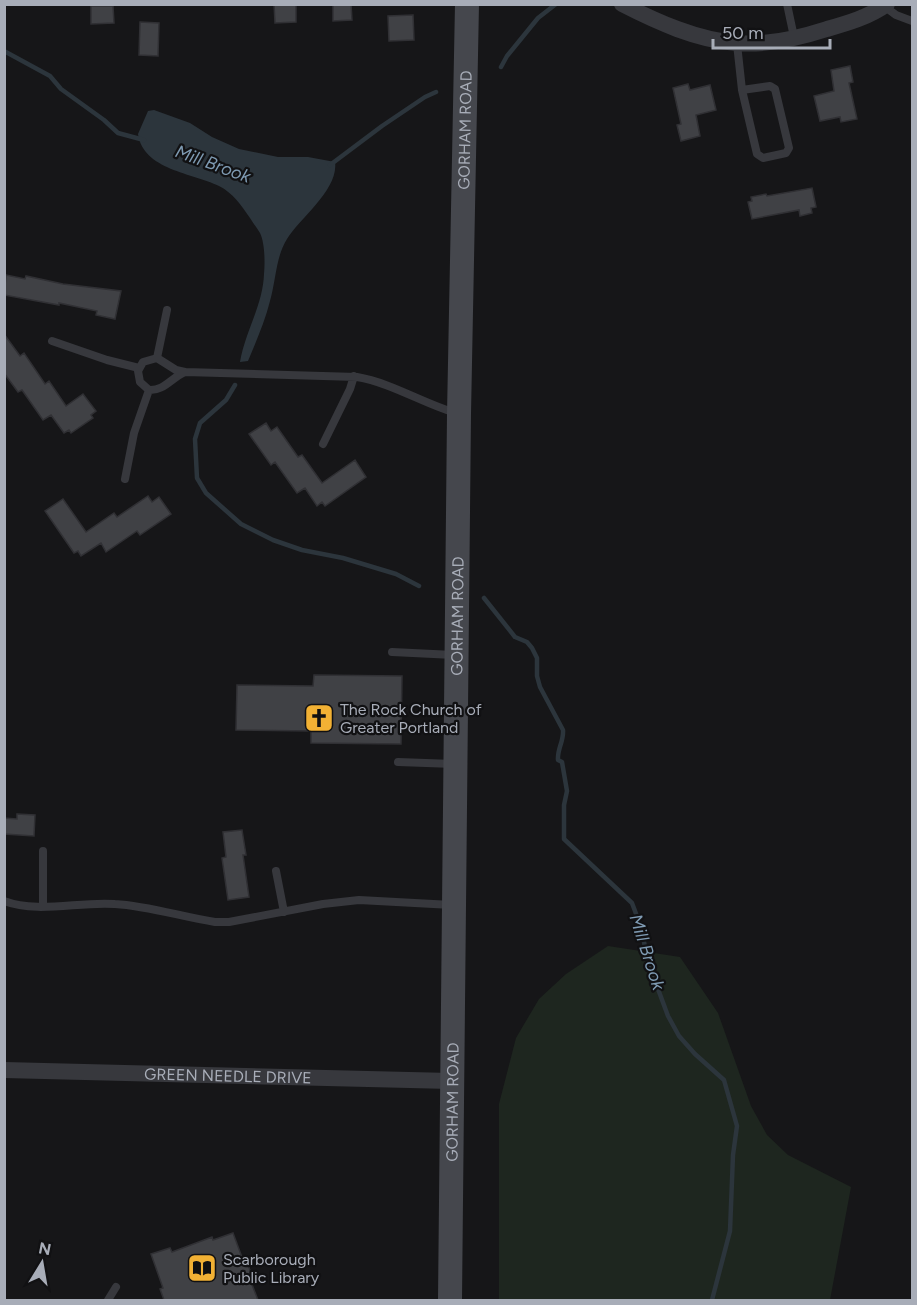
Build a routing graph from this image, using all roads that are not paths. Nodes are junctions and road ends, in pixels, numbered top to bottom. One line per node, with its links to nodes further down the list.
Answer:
1 (468, 4): 16 (main road, GORHAM ROAD)
2 (622, 4): 7 (street)
3 (787, 4): 6 (lane)
4 (886, 5): 5 (lane); 6 (street)
5 (912, 21)
6 (794, 37): 7 (street)
7 (737, 44): 8 (lane)
8 (742, 90): 8 (lane)
9 (167, 310): 11 (lane)
10 (52, 341): 12 (lane)
11 (157, 358): 12 (lane); 13 (lane)
12 (139, 368): 15 (lane)
13 (185, 372): 14 (lane); 15 (lane)
14 (354, 376): 16 (lane); 17 (lane)
15 (149, 390): 18 (lane)
16 (459, 414): 20 (main road, GORHAM ROAD)
17 (323, 444)
18 (125, 479)
19 (392, 652): 20 (lane)
20 (456, 655): 22 (main road, GORHAM ROAD)
21 (398, 762): 22 (lane)
22 (455, 764): 26 (main road, GORHAM ROAD)
23 (43, 851): 27 (lane)
24 (276, 871): 28 (lane)
25 (4, 901): 27 (lane)
26 (452, 905): 28 (lane); 30 (main road, GORHAM ROAD)
27 (43, 906): 28 (lane)
28 (284, 912)
29 (4, 1070): 30 (street, GREEN NEEDLE DRIVE)
30 (451, 1081): 33 (main road, GORHAM ROAD)
31 (116, 1287): 32 (lane)
32 (108, 1300)
33 (450, 1300)

